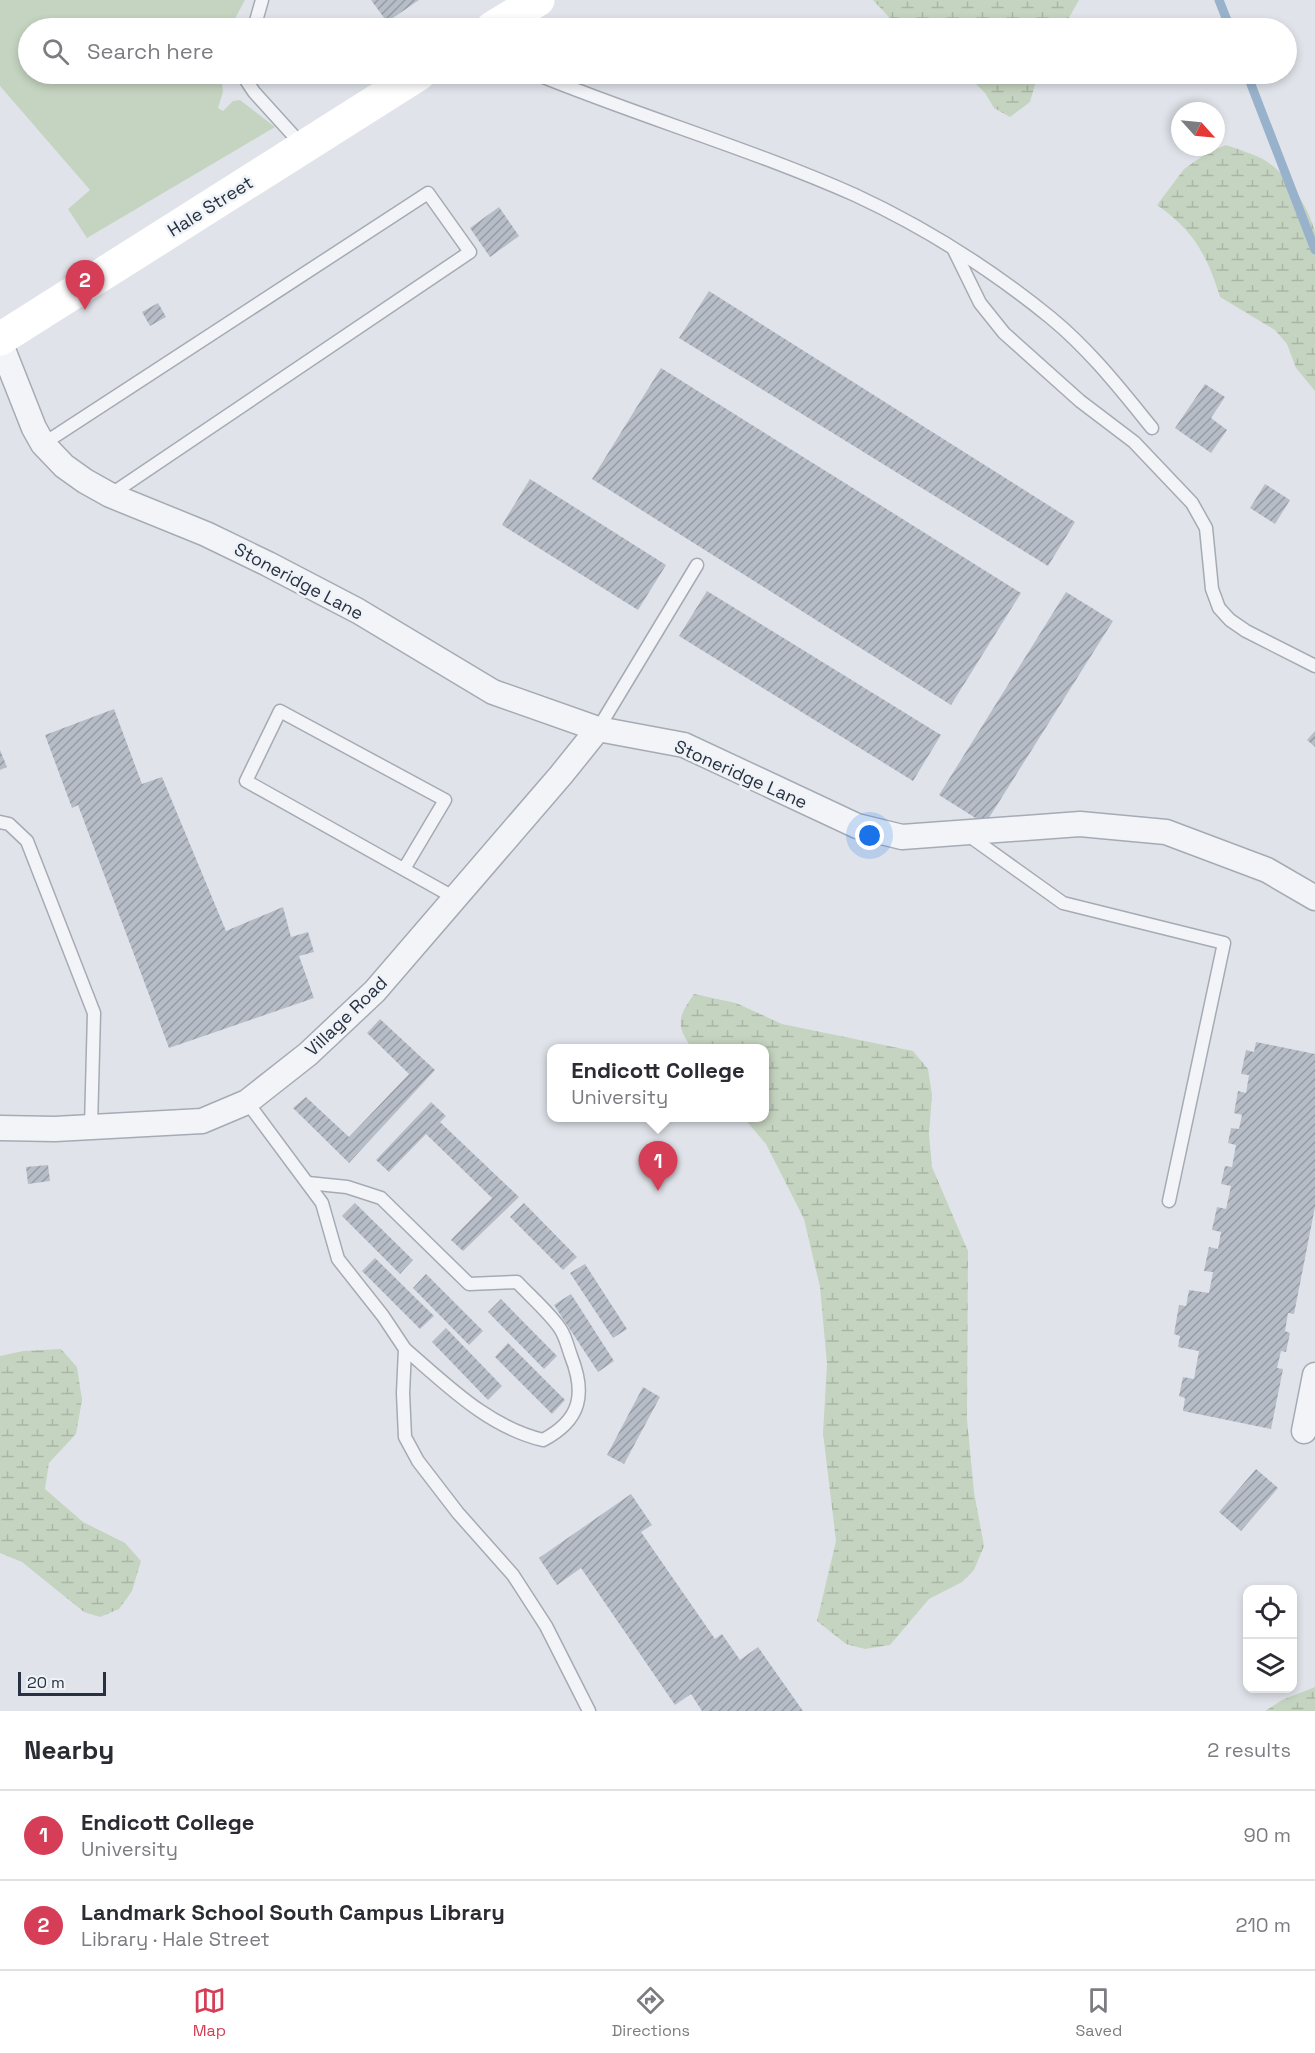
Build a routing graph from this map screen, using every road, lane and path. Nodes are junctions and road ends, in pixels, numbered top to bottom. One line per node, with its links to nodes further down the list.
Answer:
1 (262, 0): 3 (lane)
2 (538, 0): 4 (main road)
3 (257, 18)
4 (508, 18)
5 (249, 84): 8 (lane)
6 (403, 84): 8 (main road, Hale Street)
7 (562, 84): 9 (lane)
8 (303, 146): 10 (main road, Hale Street)
9 (954, 249): 11 (lane); 15 (lane)
10 (0, 340): 12 (street, Stoneridge Lane)
11 (1152, 428)
12 (43, 444): 13 (street, Stoneridge Lane); 13 (lane)
13 (110, 495): 16 (street, Stoneridge Lane)
14 (697, 565): 16 (lane)
15 (1315, 666)
16 (598, 729): 18 (street, Stoneridge Lane); 20 (street, Village Road)
17 (0, 822): 23 (lane)
18 (964, 832): 21 (street, Stoneridge Lane); 26 (lane)
19 (404, 869): 19 (lane); 20 (lane)
20 (455, 898): 22 (street, Village Road)
21 (1315, 898)
22 (247, 1102): 23 (street, Village Road); 25 (lane)
23 (91, 1127): 24 (street, Village Road)
24 (0, 1128)
25 (308, 1183): 27 (lane); 27 (lane)
26 (1169, 1201)
27 (405, 1349): 30 (lane)
28 (1315, 1375): 29 (street)
29 (1304, 1431)
30 (589, 1711)

